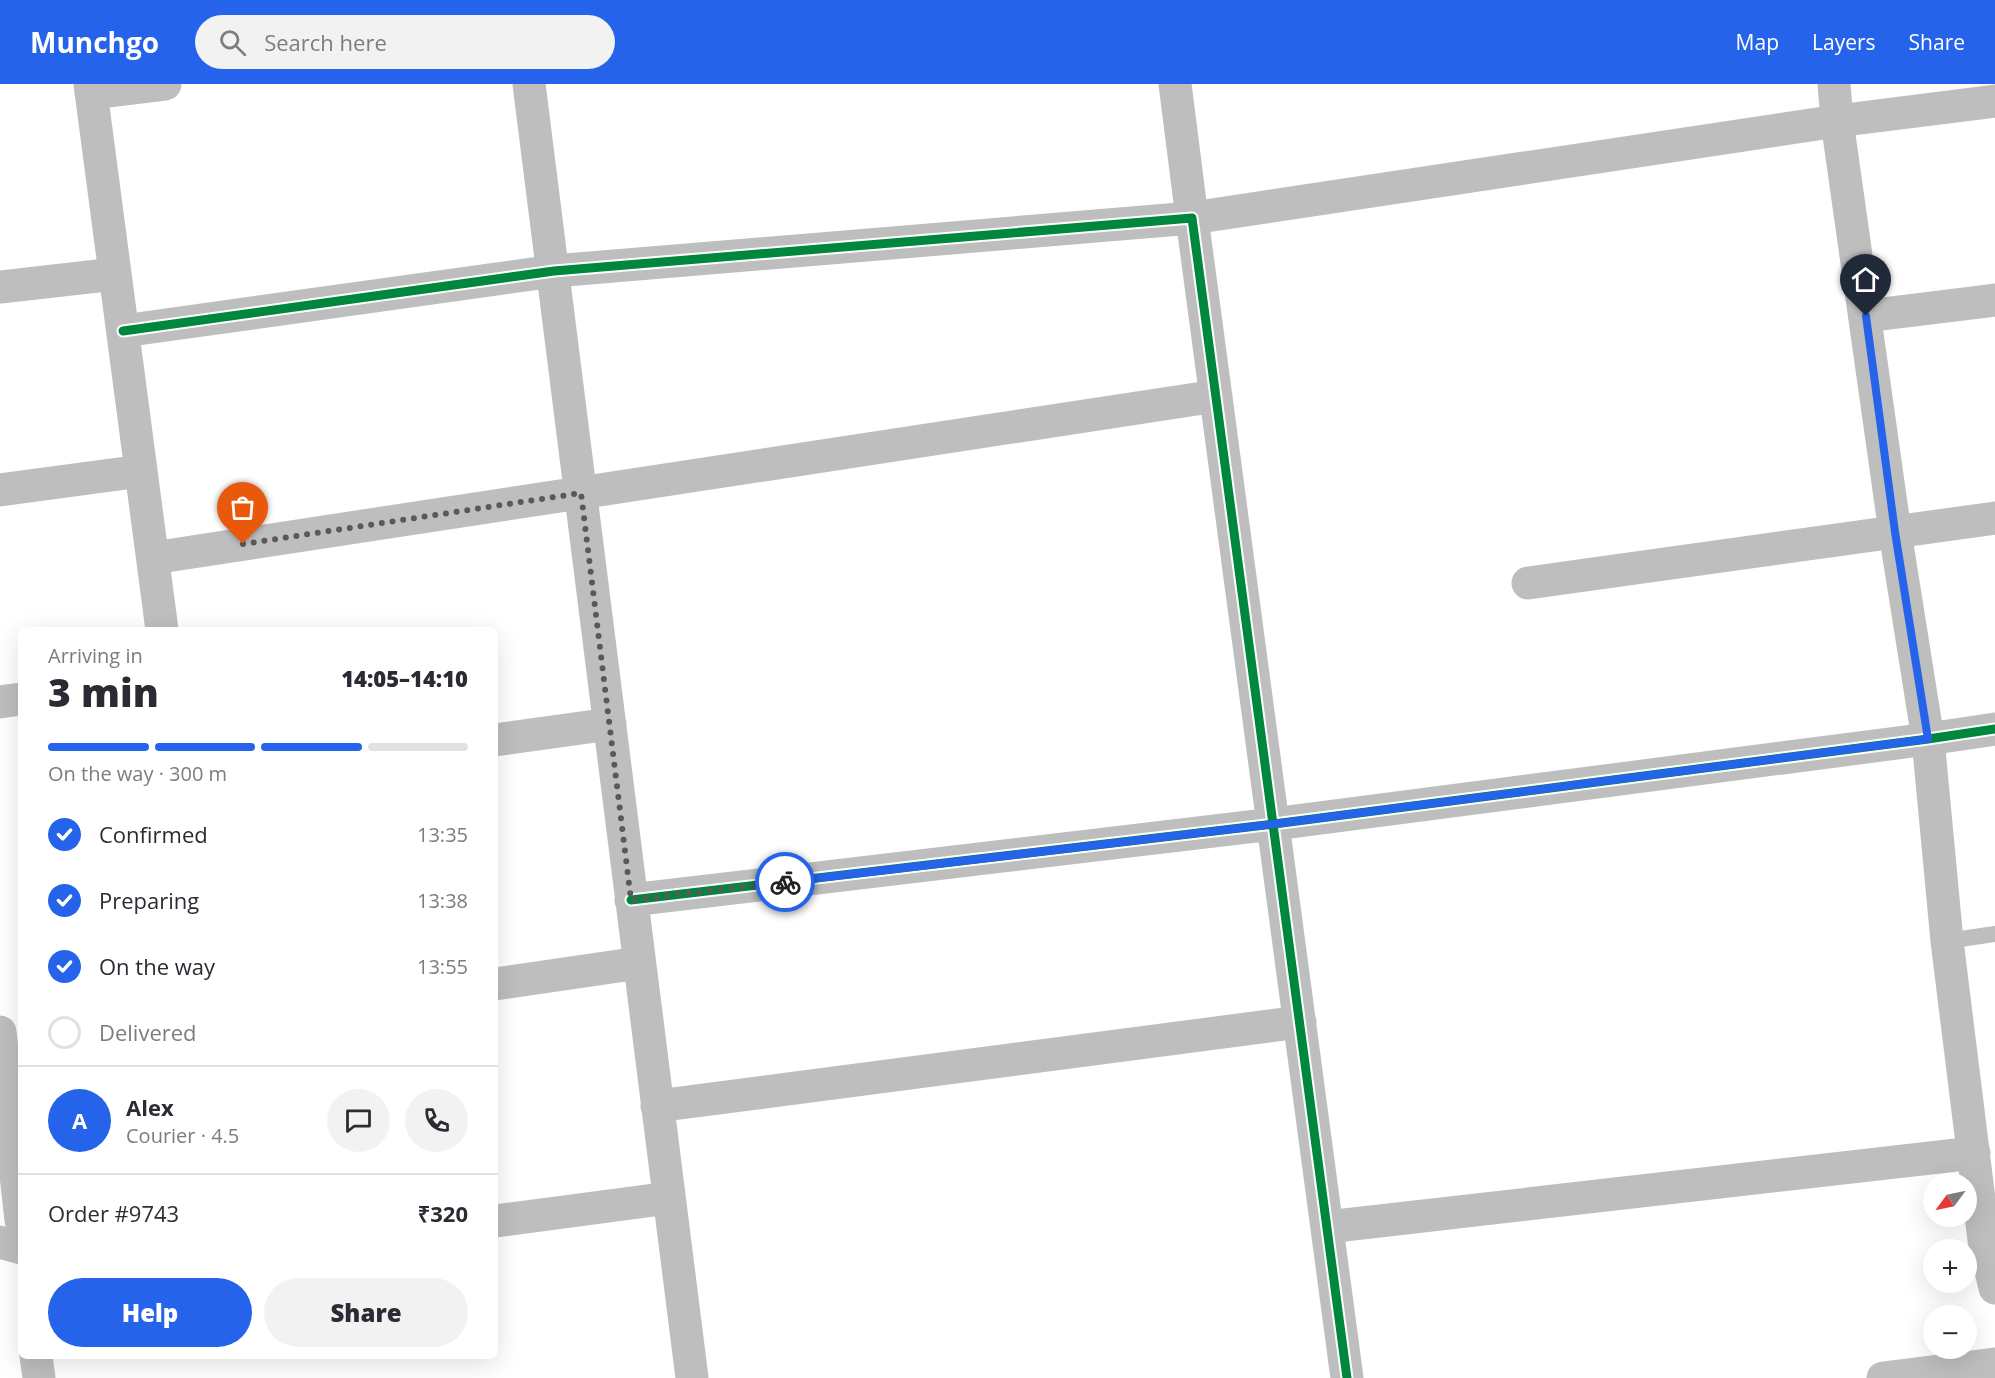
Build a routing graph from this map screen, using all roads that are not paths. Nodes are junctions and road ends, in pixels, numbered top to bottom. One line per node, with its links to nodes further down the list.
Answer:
1 (165, 84): 5 (street)
2 (529, 84): 9 (street)
3 (1175, 84): 8 (street)
4 (1834, 84): 7 (street)
5 (91, 88): 10 (street)
6 (1995, 101): 7 (street)
7 (1838, 122): 8 (street); 13 (street)
8 (1192, 218): 9 (street); 15 (street)
9 (554, 272): 14 (street); 18 (street)
10 (115, 274): 11 (street); 14 (street)
11 (0, 287)
12 (1995, 300): 13 (street)
13 (1866, 316): 20 (street)
14 (123, 331): 16 (street)
15 (1216, 396): 18 (street); 30 (street)
16 (141, 471): 17 (street); 21 (street)
17 (0, 490)
18 (581, 493): 21 (street); 26 (street)
19 (1995, 518): 20 (street)
20 (1895, 532): 22 (street); 28 (street)
21 (153, 558): 23 (street)
22 (1528, 583)
23 (162, 627)
24 (18, 699): 25 (street)
25 (0, 702)
26 (609, 724): 29 (street); 31 (street)
27 (1995, 729): 28 (street)
28 (1928, 739): 30 (street); 33 (street)
29 (498, 740)
30 (1274, 824): 31 (street); 36 (street)
31 (631, 900): 34 (street)
32 (1995, 934): 33 (lane)
33 (1947, 942): 39 (street)
34 (639, 963): 35 (street); 38 (street)
35 (498, 984)
36 (1300, 1022): 38 (street); 43 (street)
37 (8, 1040): 40 (street)
38 (657, 1106): 41 (street)
39 (1974, 1153): 43 (street); 46 (street)
40 (18, 1178)
41 (669, 1197): 42 (street); 50 (street)
42 (498, 1221)
43 (1327, 1227): 51 (street)
44 (0, 1242): 45 (street)
45 (18, 1247)
46 (1995, 1288)
47 (36, 1359): 49 (street)
48 (1995, 1364): 52 (street)
49 (39, 1378)
50 (692, 1378)
51 (1347, 1378)
52 (1883, 1378)

